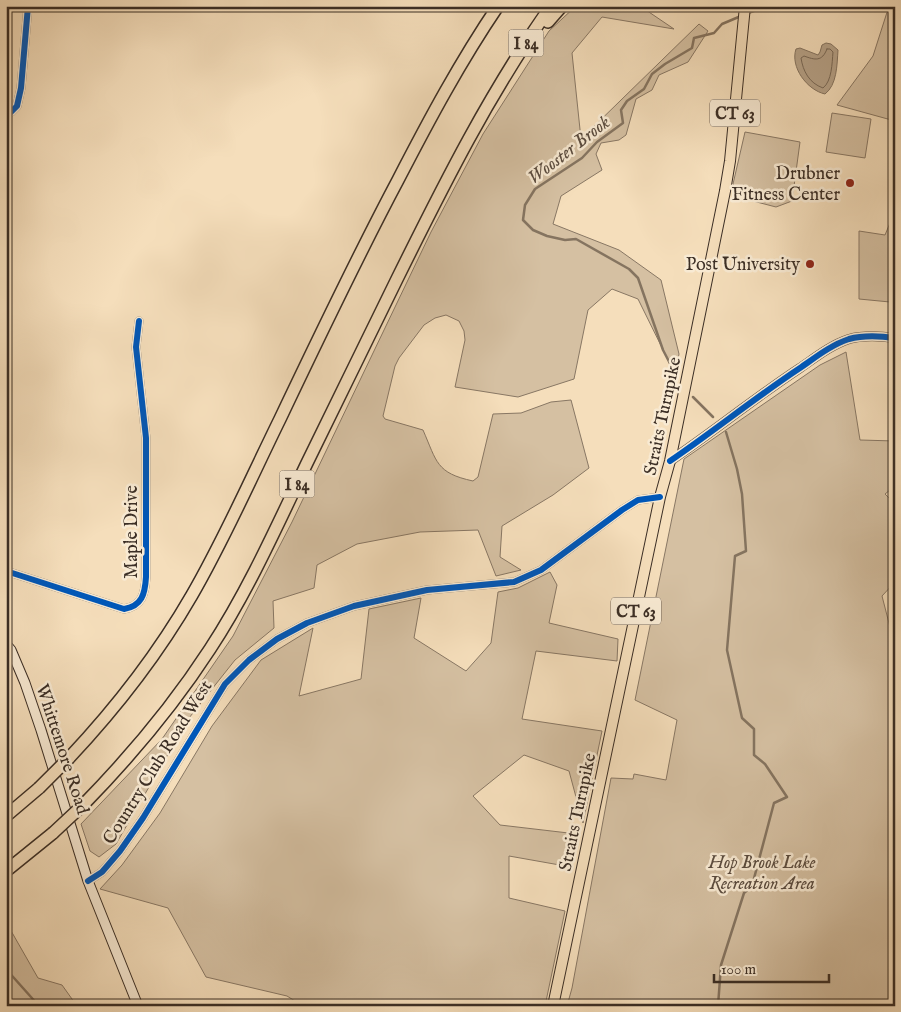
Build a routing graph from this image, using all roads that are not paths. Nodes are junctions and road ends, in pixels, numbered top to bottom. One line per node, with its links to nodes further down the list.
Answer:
1 (28, 6): 7 (street)
2 (498, 6): 14 (highway, I 84, bridge)
3 (551, 6): 6 (highway, I 84)
4 (562, 6): 6 (highway)
5 (744, 8): 10 (main road, Straits Turnpike / CT 63)
6 (502, 80): 15 (highway, I 84, bridge)
7 (9, 112)
8 (139, 321): 12 (street, Maple Drive)
9 (895, 338): 10 (street)
10 (670, 461): 11 (main road, Straits Turnpike / CT 63)
11 (660, 497): 16 (street, Country Club Road West); 18 (main road, Straits Turnpike / CT 63)
12 (6, 571)
13 (6, 644): 16 (main road, Whittemore Road)
14 (6, 816)
15 (6, 872)
16 (88, 881): 17 (main road, Whittemore Road)
17 (138, 1006)
18 (553, 1006)

